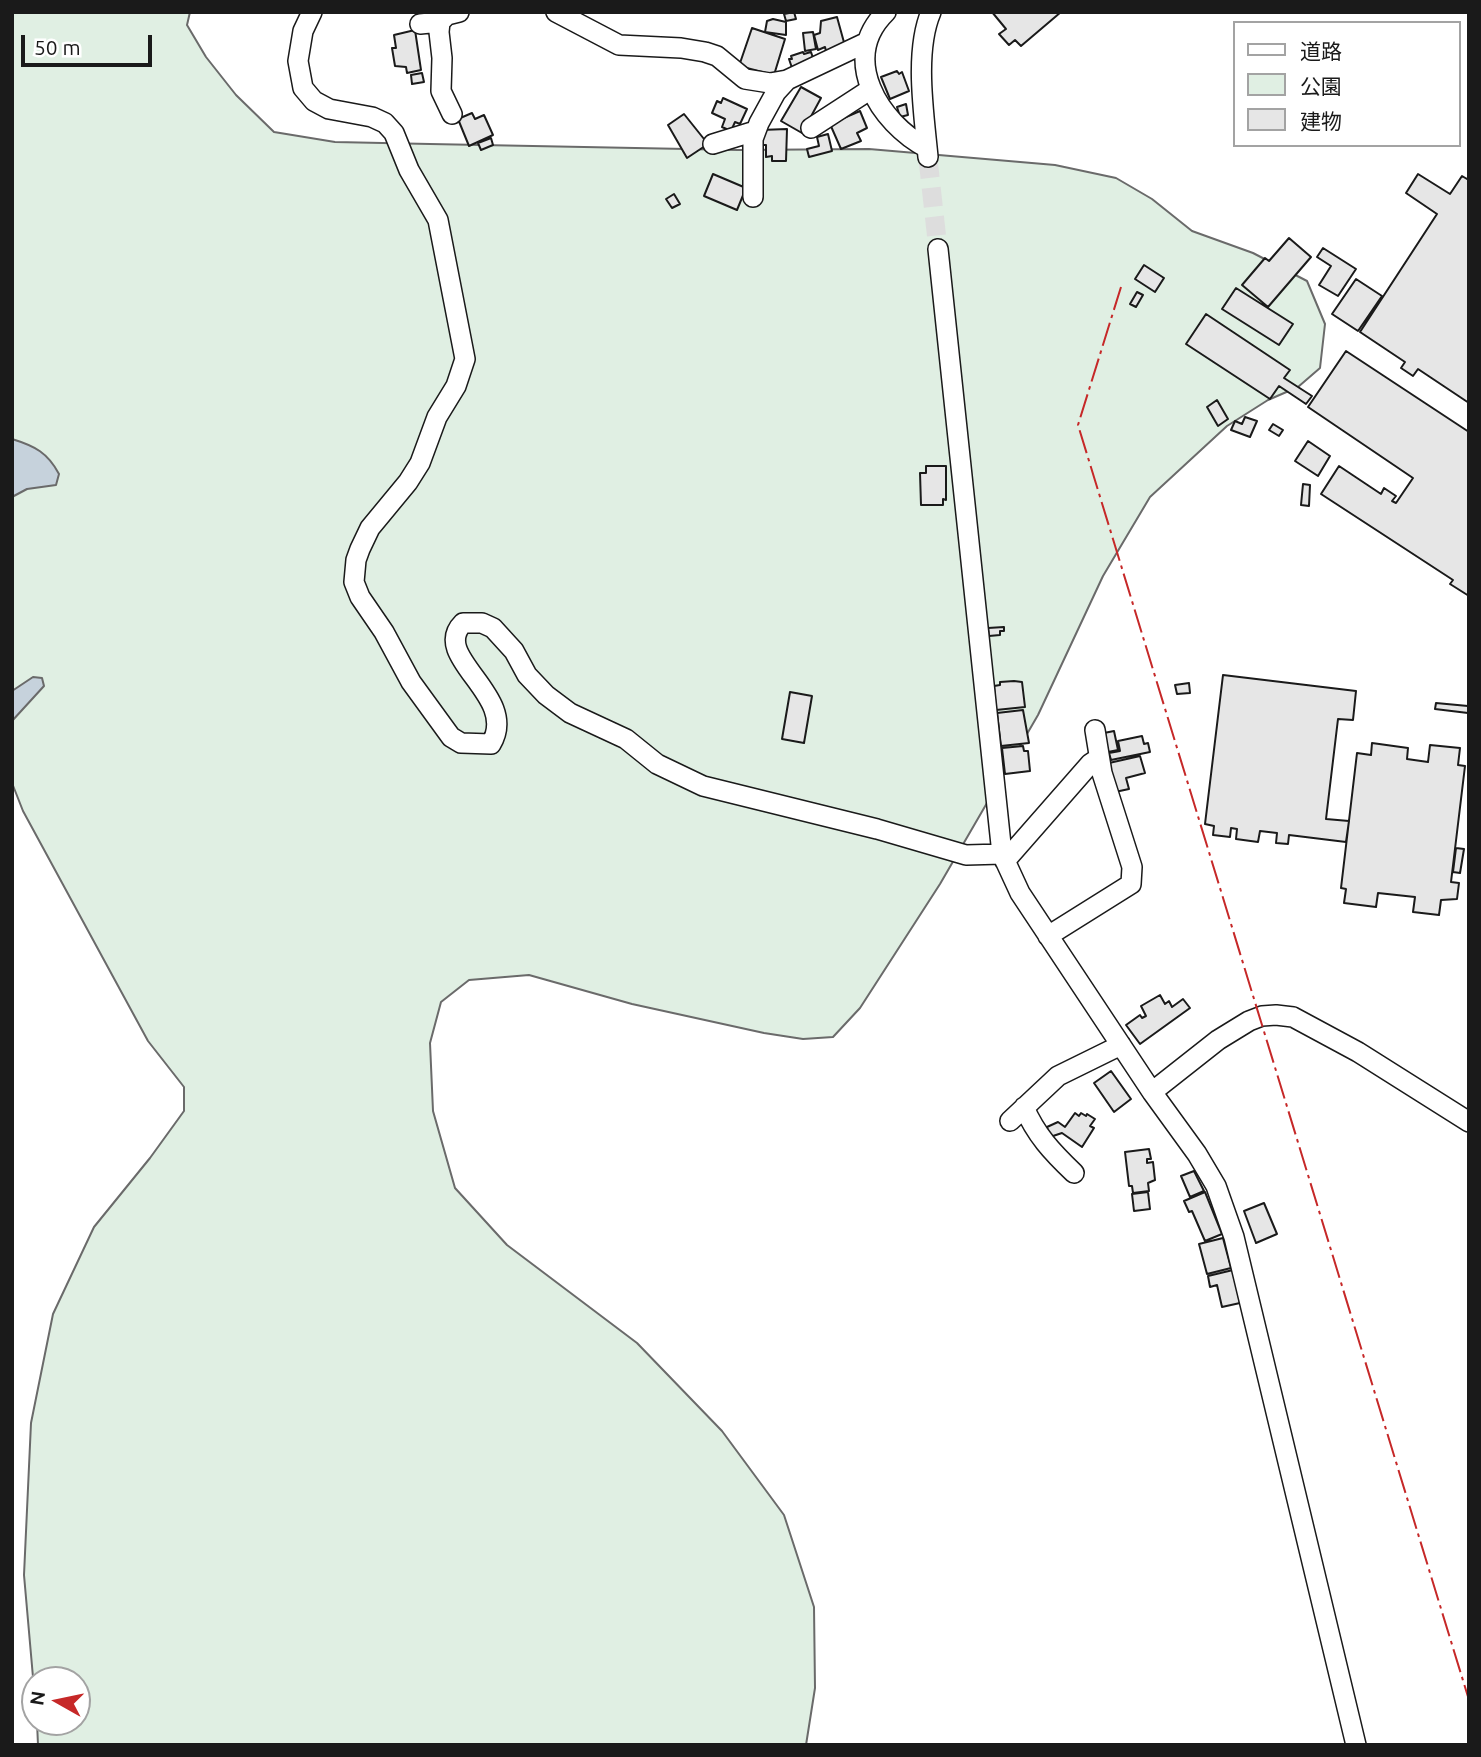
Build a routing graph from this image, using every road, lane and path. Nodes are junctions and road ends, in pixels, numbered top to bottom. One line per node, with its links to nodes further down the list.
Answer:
1 (312, 12): 17 (street)
2 (459, 12): 9 (street)
3 (556, 12): 7 (street)
4 (886, 12): 6 (street)
5 (931, 12): 8 (street)
6 (865, 43): 7 (street); 8 (street)
7 (787, 80): 11 (street)
8 (871, 89): 10 (street)
9 (452, 114)
10 (811, 128)
11 (755, 131): 12 (street); 13 (street)
12 (713, 144)
13 (753, 197)
14 (938, 249): 17 (street)
15 (1095, 730): 16 (street)
16 (1099, 758): 17 (street); 18 (street)
17 (1003, 858): 18 (street)
18 (1048, 936): 19 (street)
19 (1121, 1045): 20 (street); 22 (street)
20 (1152, 1092): 21 (street); 23 (street)
21 (1469, 1122)
22 (1074, 1172)
23 (1356, 1745)

